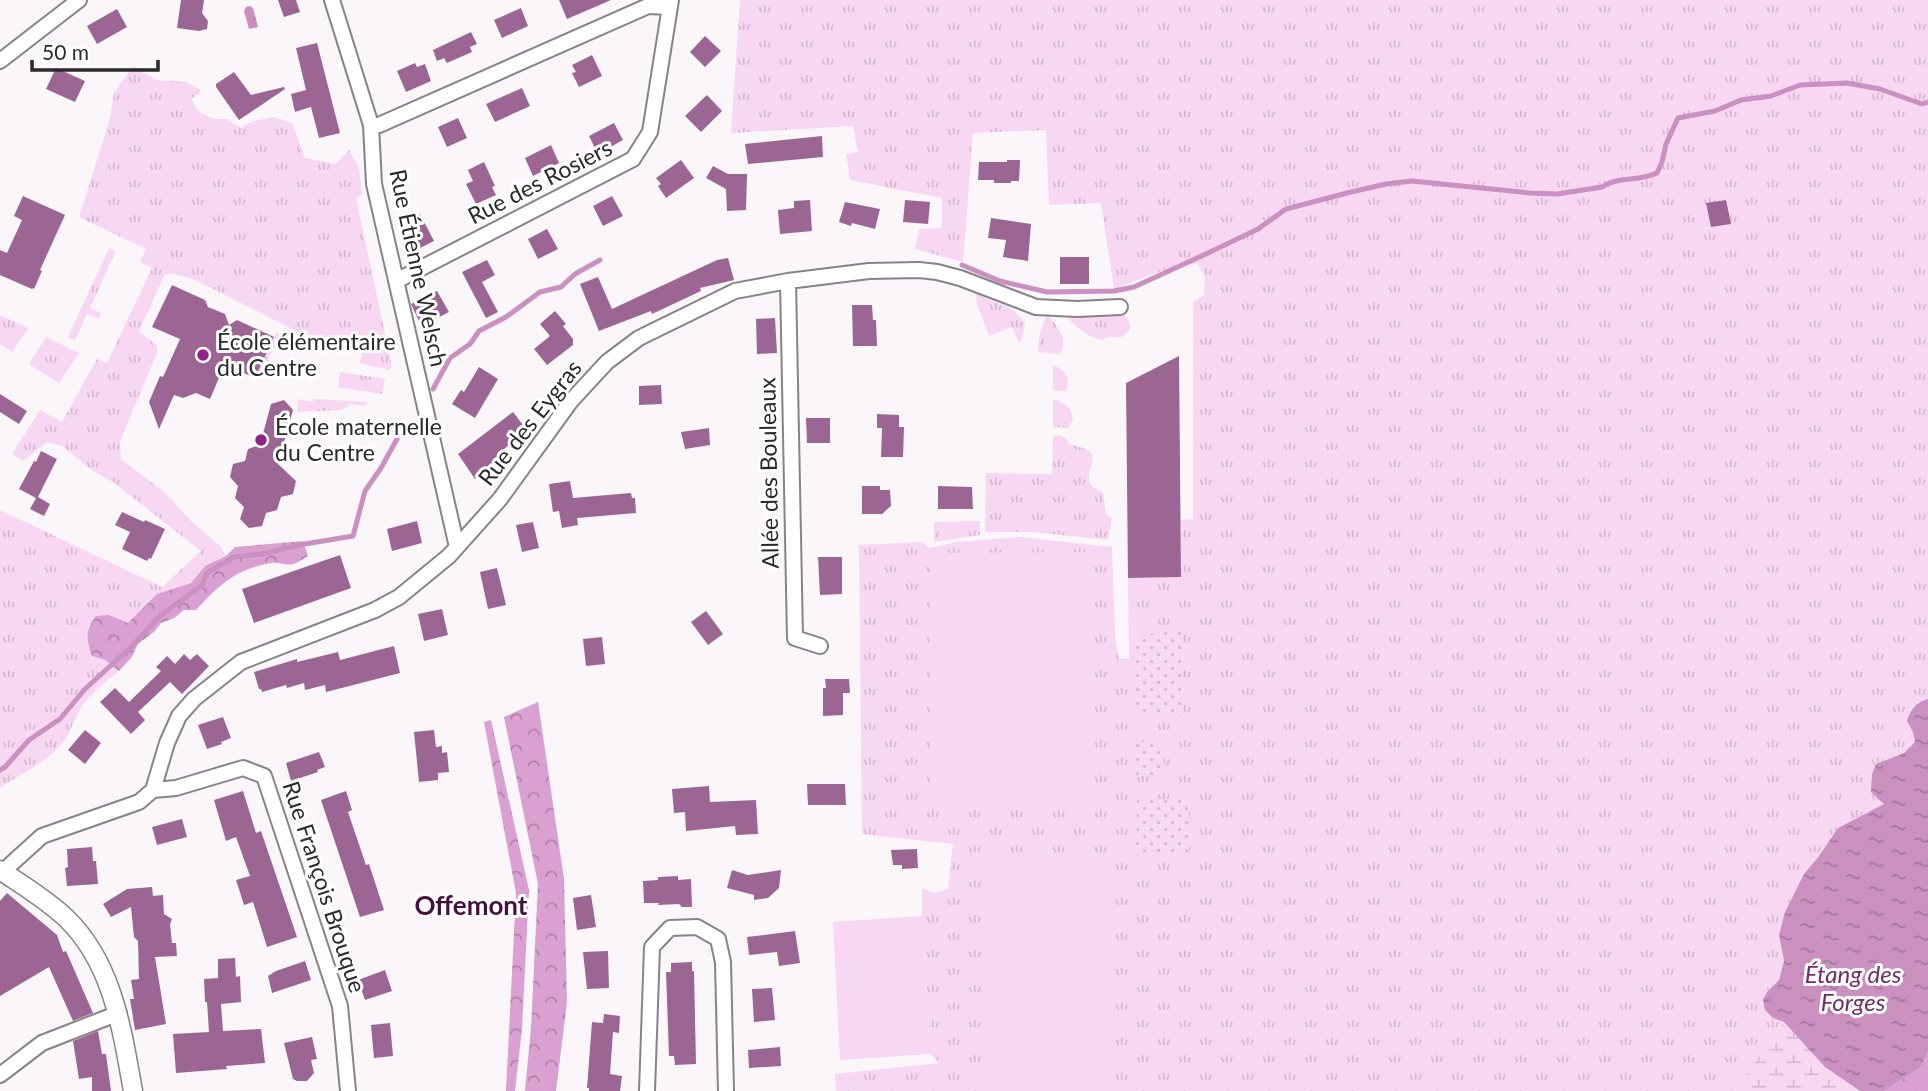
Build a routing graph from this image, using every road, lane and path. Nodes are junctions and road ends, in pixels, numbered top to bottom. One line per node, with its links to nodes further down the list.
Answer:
1 (79, 0): 4 (street)
2 (332, 0): 5 (street, Rue Étienne Welsch)
3 (670, 3): 5 (street); 6 (street, Rue des Rosiers)
4 (0, 61)
5 (371, 125): 6 (street, Rue Étienne Welsch)
6 (396, 281): 9 (street, Rue Étienne Welsch)
7 (788, 281): 8 (street, Rue des Eygras); 9 (street, Rue des Eygras); 10 (street, Allée des Bouleaux)
8 (1121, 307)
9 (457, 547): 11 (street, Rue des Eygras)
10 (820, 646)
11 (153, 790): 12 (street, Rue François Brouque); 16 (street, Rue François Brouque)
12 (2, 872): 13 (street)
13 (119, 1013): 14 (street); 15 (street)
14 (0, 1075)
15 (133, 1091)
16 (348, 1091)
17 (647, 1091): 18 (street)
18 (726, 1091)

